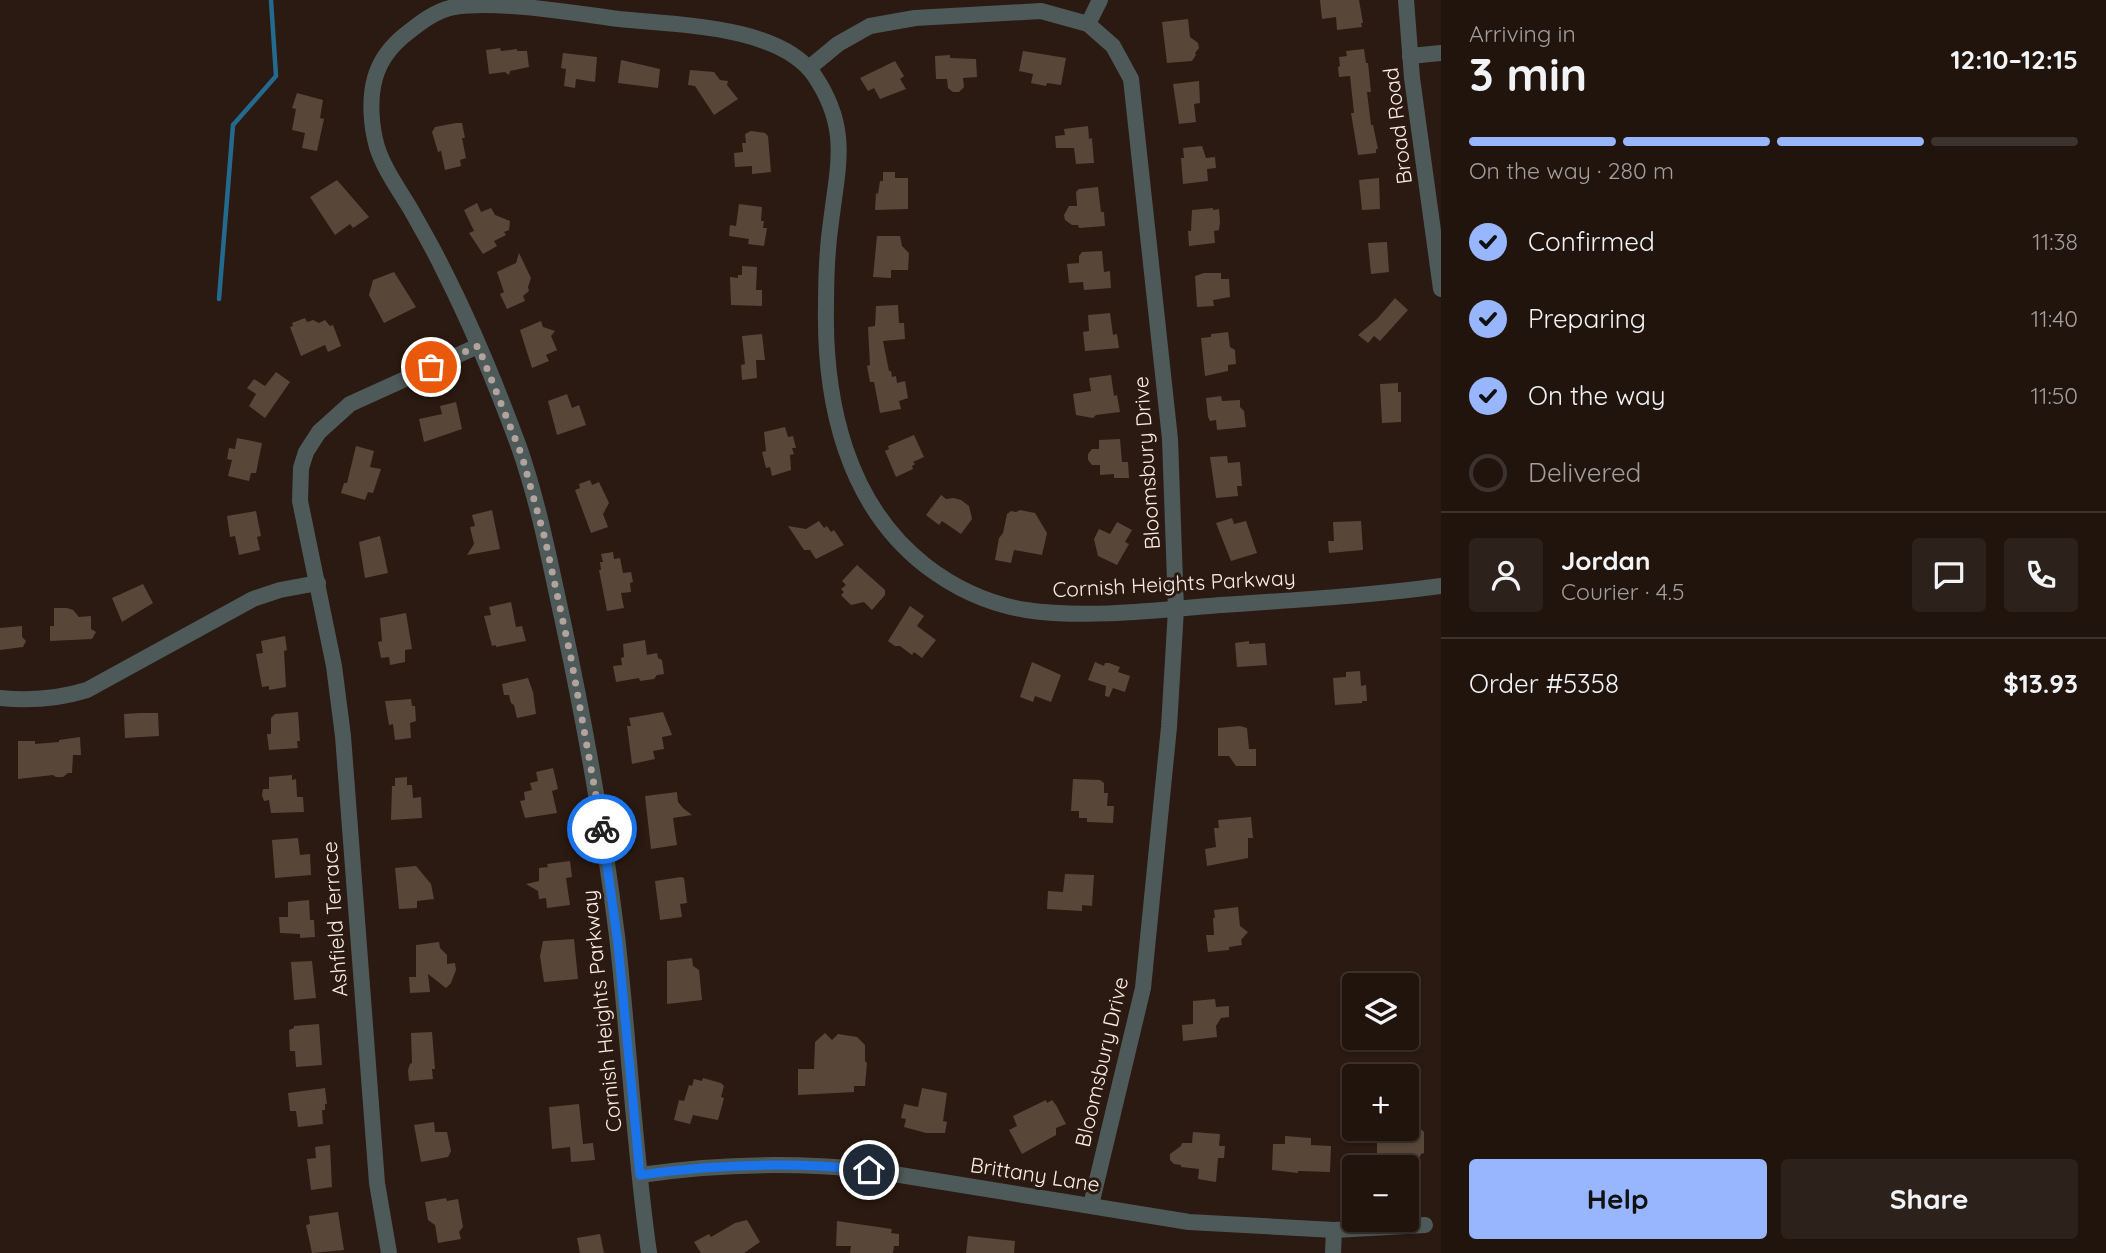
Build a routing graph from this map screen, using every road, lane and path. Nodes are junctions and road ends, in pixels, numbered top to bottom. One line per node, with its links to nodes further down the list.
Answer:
1 (1100, 0): 3 (street)
2 (1406, 0): 5 (street, Broad Road)
3 (1088, 24): 6 (street, Bloomsbury Drive); 11 (street, Bloomsbury Drive)
4 (1441, 53): 5 (street)
5 (1410, 56): 7 (street, Broad Road)
6 (808, 68): 8 (street, Cornish Heights Parkway); 11 (street, Cornish Heights Parkway)
7 (1441, 289)
8 (478, 346): 9 (street, Ashfield Terrace); 13 (street, Cornish Heights Parkway)
9 (318, 583): 12 (street); 17 (street, Ashfield Terrace)
10 (1441, 586): 11 (street, Cornish Heights Parkway)
11 (1176, 609): 14 (street, Bloomsbury Drive)
12 (0, 698)
13 (640, 1175): 14 (street, Brittany Lane); 18 (street, Cornish Heights Parkway)
14 (1091, 1205): 16 (street, Brittany Lane)
15 (1425, 1225): 16 (street, Brittany Lane)
16 (1334, 1230): 19 (street)
17 (389, 1253)
18 (649, 1253)
19 (1334, 1253)

